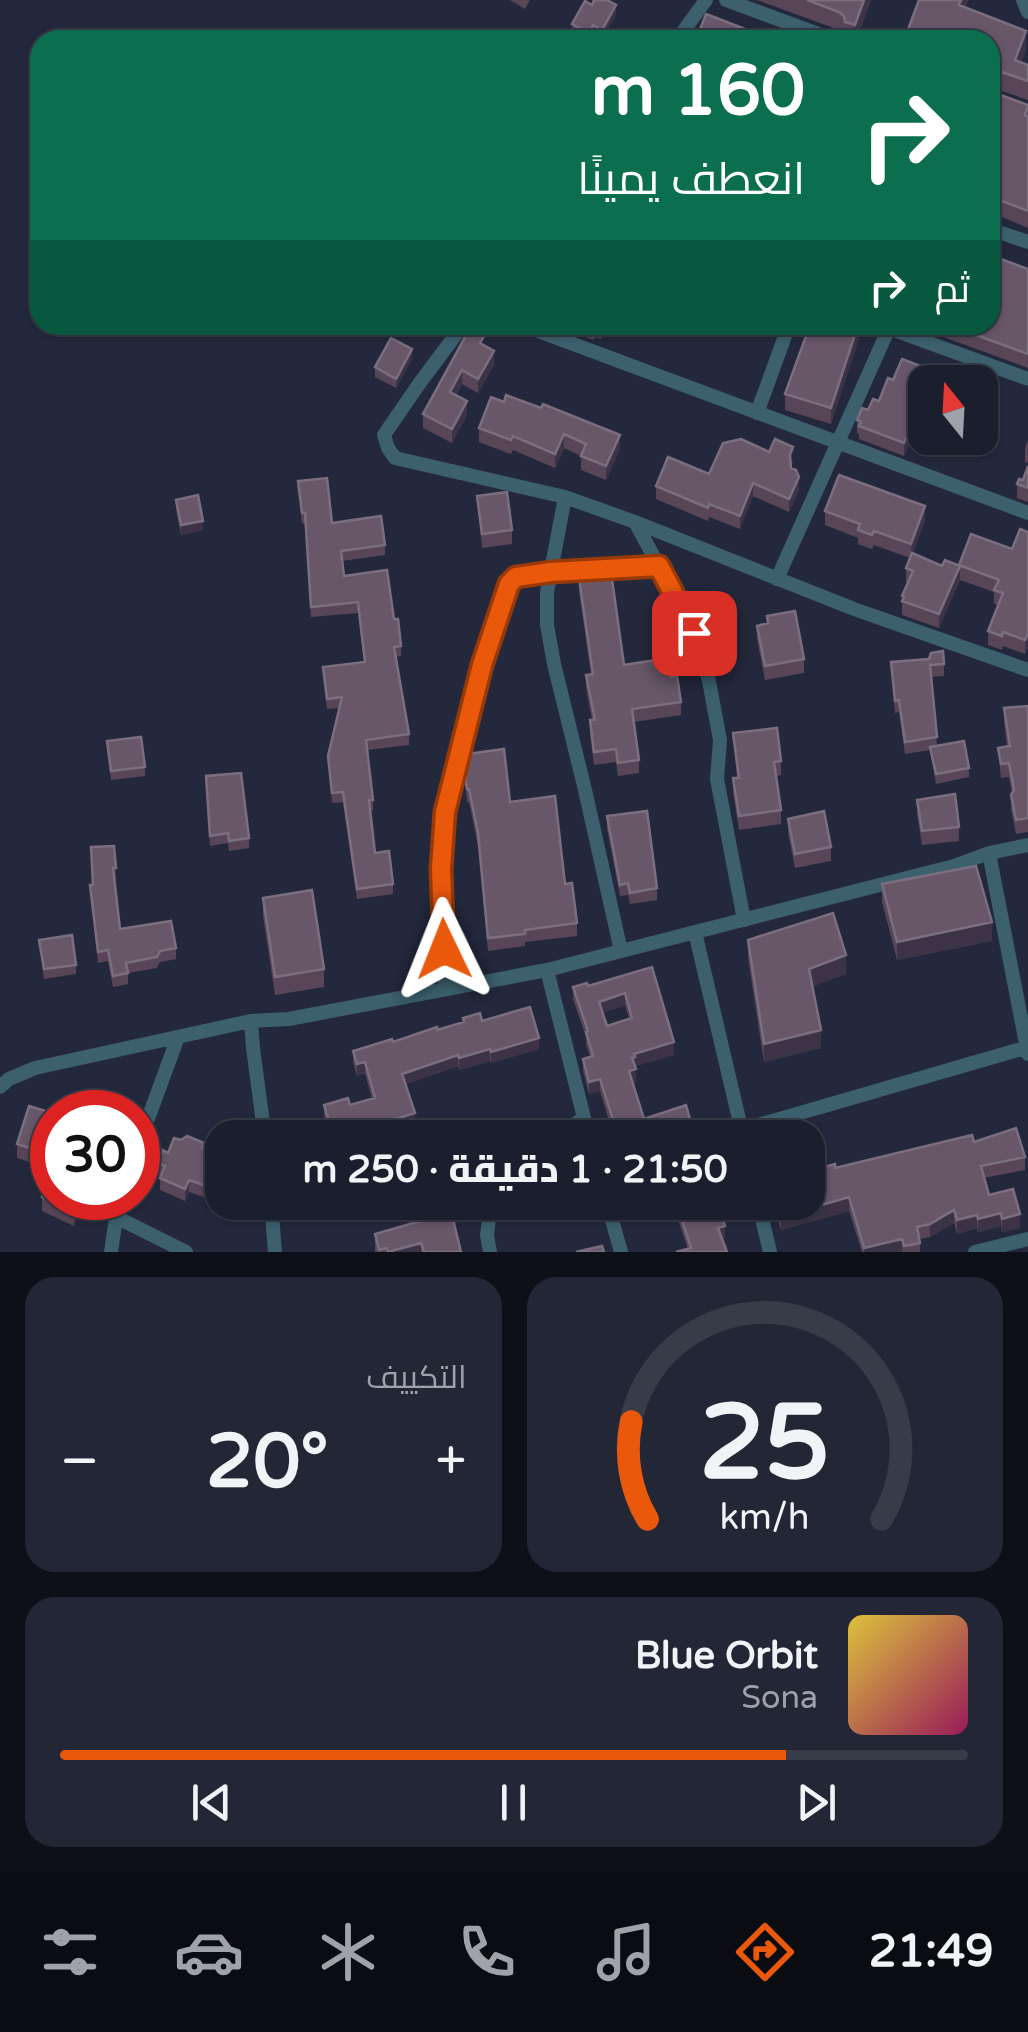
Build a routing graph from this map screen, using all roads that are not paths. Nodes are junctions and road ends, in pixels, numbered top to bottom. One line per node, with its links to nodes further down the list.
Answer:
1 (706, 0): 5 (street)
2 (726, 0): 6 (street)
3 (1022, 0): 4 (street)
4 (1028, 12)
5 (684, 30)
6 (808, 30)
7 (1000, 232): 8 (street)
8 (1028, 242)
9 (455, 335): 17 (street)
10 (549, 335): 15 (street)
11 (785, 335): 15 (street)
12 (881, 335): 16 (street)
13 (909, 335): 14 (street)
14 (1028, 379)
15 (757, 412): 16 (street)
16 (839, 443): 18 (street); 22 (street)
17 (565, 497): 19 (street); 21 (street)
18 (1028, 513)
19 (635, 522): 20 (street); 22 (street)
20 (659, 566): 21 (street); 26 (street)
21 (551, 572): 28 (street); 30 (street)
22 (777, 579): 23 (street)
23 (1028, 670)
24 (1028, 845): 25 (street)
25 (988, 853): 26 (street); 33 (street)
26 (744, 920): 27 (street)
27 (695, 932): 28 (street); 39 (street)
28 (621, 951): 29 (street)
29 (546, 970): 30 (street); 36 (street)
30 (445, 989): 31 (street)
31 (251, 1020): 32 (street); 37 (street)
32 (178, 1037): 34 (street); 35 (street)
33 (1027, 1050): 40 (street)
34 (0, 1087)
35 (159, 1090)
36 (584, 1118): 38 (street)
37 (262, 1120)
38 (581, 1120)
39 (739, 1120)
40 (790, 1120)
41 (116, 1220): 48 (street)
42 (120, 1220): 49 (street)
43 (272, 1220): 50 (street)
44 (489, 1220): 51 (street)
45 (612, 1220): 52 (street)
46 (762, 1220): 53 (street)
47 (1028, 1239): 54 (street)
48 (111, 1252)
49 (186, 1252)
50 (275, 1252)
51 (490, 1252)
52 (621, 1252)
53 (770, 1252)
54 (975, 1252)

